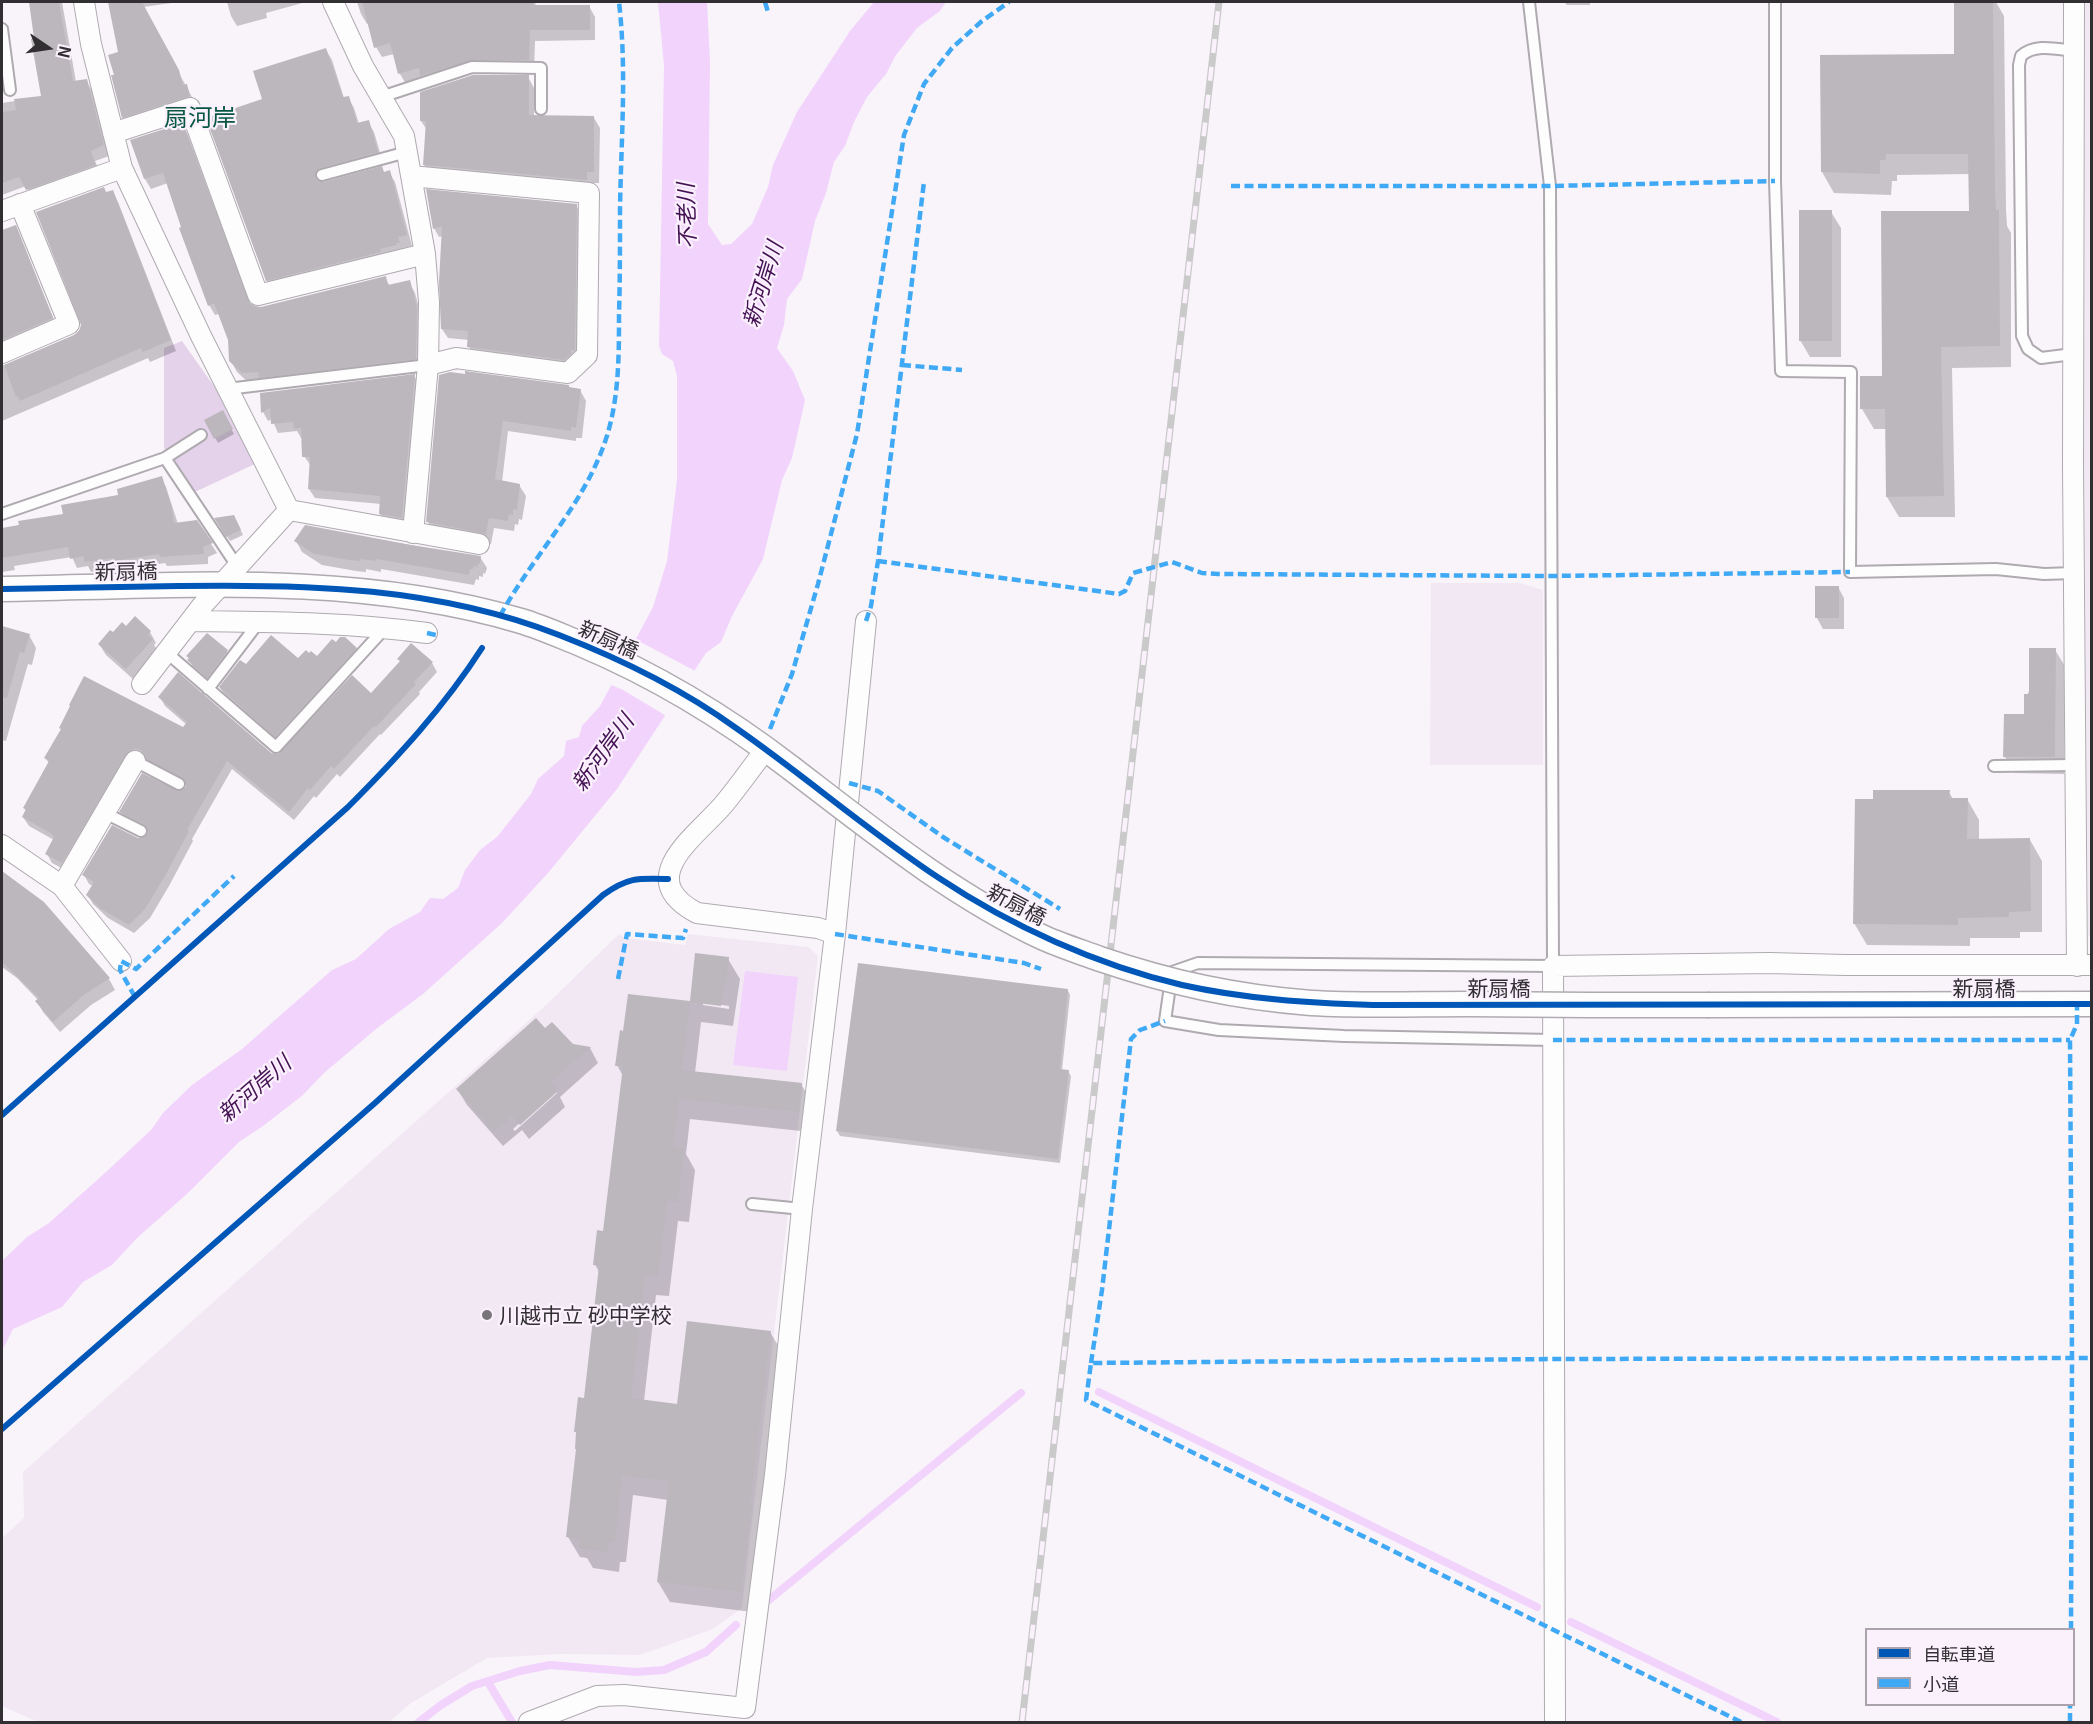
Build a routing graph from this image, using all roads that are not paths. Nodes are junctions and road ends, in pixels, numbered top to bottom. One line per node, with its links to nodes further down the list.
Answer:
1 (84, 2): 11 (street)
2 (333, 2): 9 (street)
3 (1529, 2): 52 (lane)
4 (1775, 2): 30 (lane)
5 (2074, 2): 7 (street)
6 (2, 29): 8 (lane)
7 (2074, 51): 20 (street); 20 (lane)
8 (10, 90)
9 (381, 97): 10 (lane); 12 (street)
10 (542, 109)
11 (113, 133): 13 (street); 18 (street)
12 (407, 152): 14 (lane); 15 (street)
13 (122, 168): 16 (street); 22 (street)
14 (322, 175)
15 (411, 176): 18 (street); 21 (street)
16 (20, 204): 17 (street); 19 (street)
17 (2, 211)
18 (425, 254): 21 (street)
19 (2, 353)
20 (2073, 354): 30 (street)
21 (428, 365): 22 (lane); 27 (street)
22 (227, 389): 25 (street)
23 (201, 435): 24 (lane)
24 (165, 458): 26 (lane); 29 (lane)
25 (289, 510): 27 (street); 29 (street)
26 (2, 514)
27 (413, 533): 28 (street)
28 (479, 544)
29 (237, 566): 31 (street)
30 (2074, 573): 43 (street)
31 (221, 586): 32 (street, 新扇橋); 33 (street); 41 (street, 新扇橋)
32 (2, 589)
33 (191, 621): 34 (street); 38 (street)
34 (259, 621): 36 (street); 40 (lane)
35 (866, 621): 50 (street)
36 (386, 627): 37 (street); 40 (lane)
37 (427, 633)
38 (166, 652): 39 (street); 40 (lane)
39 (142, 684)
40 (208, 689)
41 (766, 749): 50 (street); 54 (street, 新扇橋, bridge)
42 (135, 761): 45 (lane); 46 (street)
43 (2076, 765): 44 (lane); 53 (street)
44 (1994, 766)
45 (179, 784)
46 (105, 813): 47 (lane); 49 (street)
47 (141, 831)
48 (2, 845): 49 (street)
49 (62, 886): 51 (street)
50 (835, 934): 57 (street)
51 (121, 962)
52 (1553, 966): 53 (street); 55 (street); 55 (lane)
53 (2084, 966)
54 (2091, 1004)
55 (1553, 1040): 59 (street)
56 (753, 1204): 57 (lane)
57 (801, 1209): 58 (street)
58 (529, 1722)
59 (1555, 1722)

